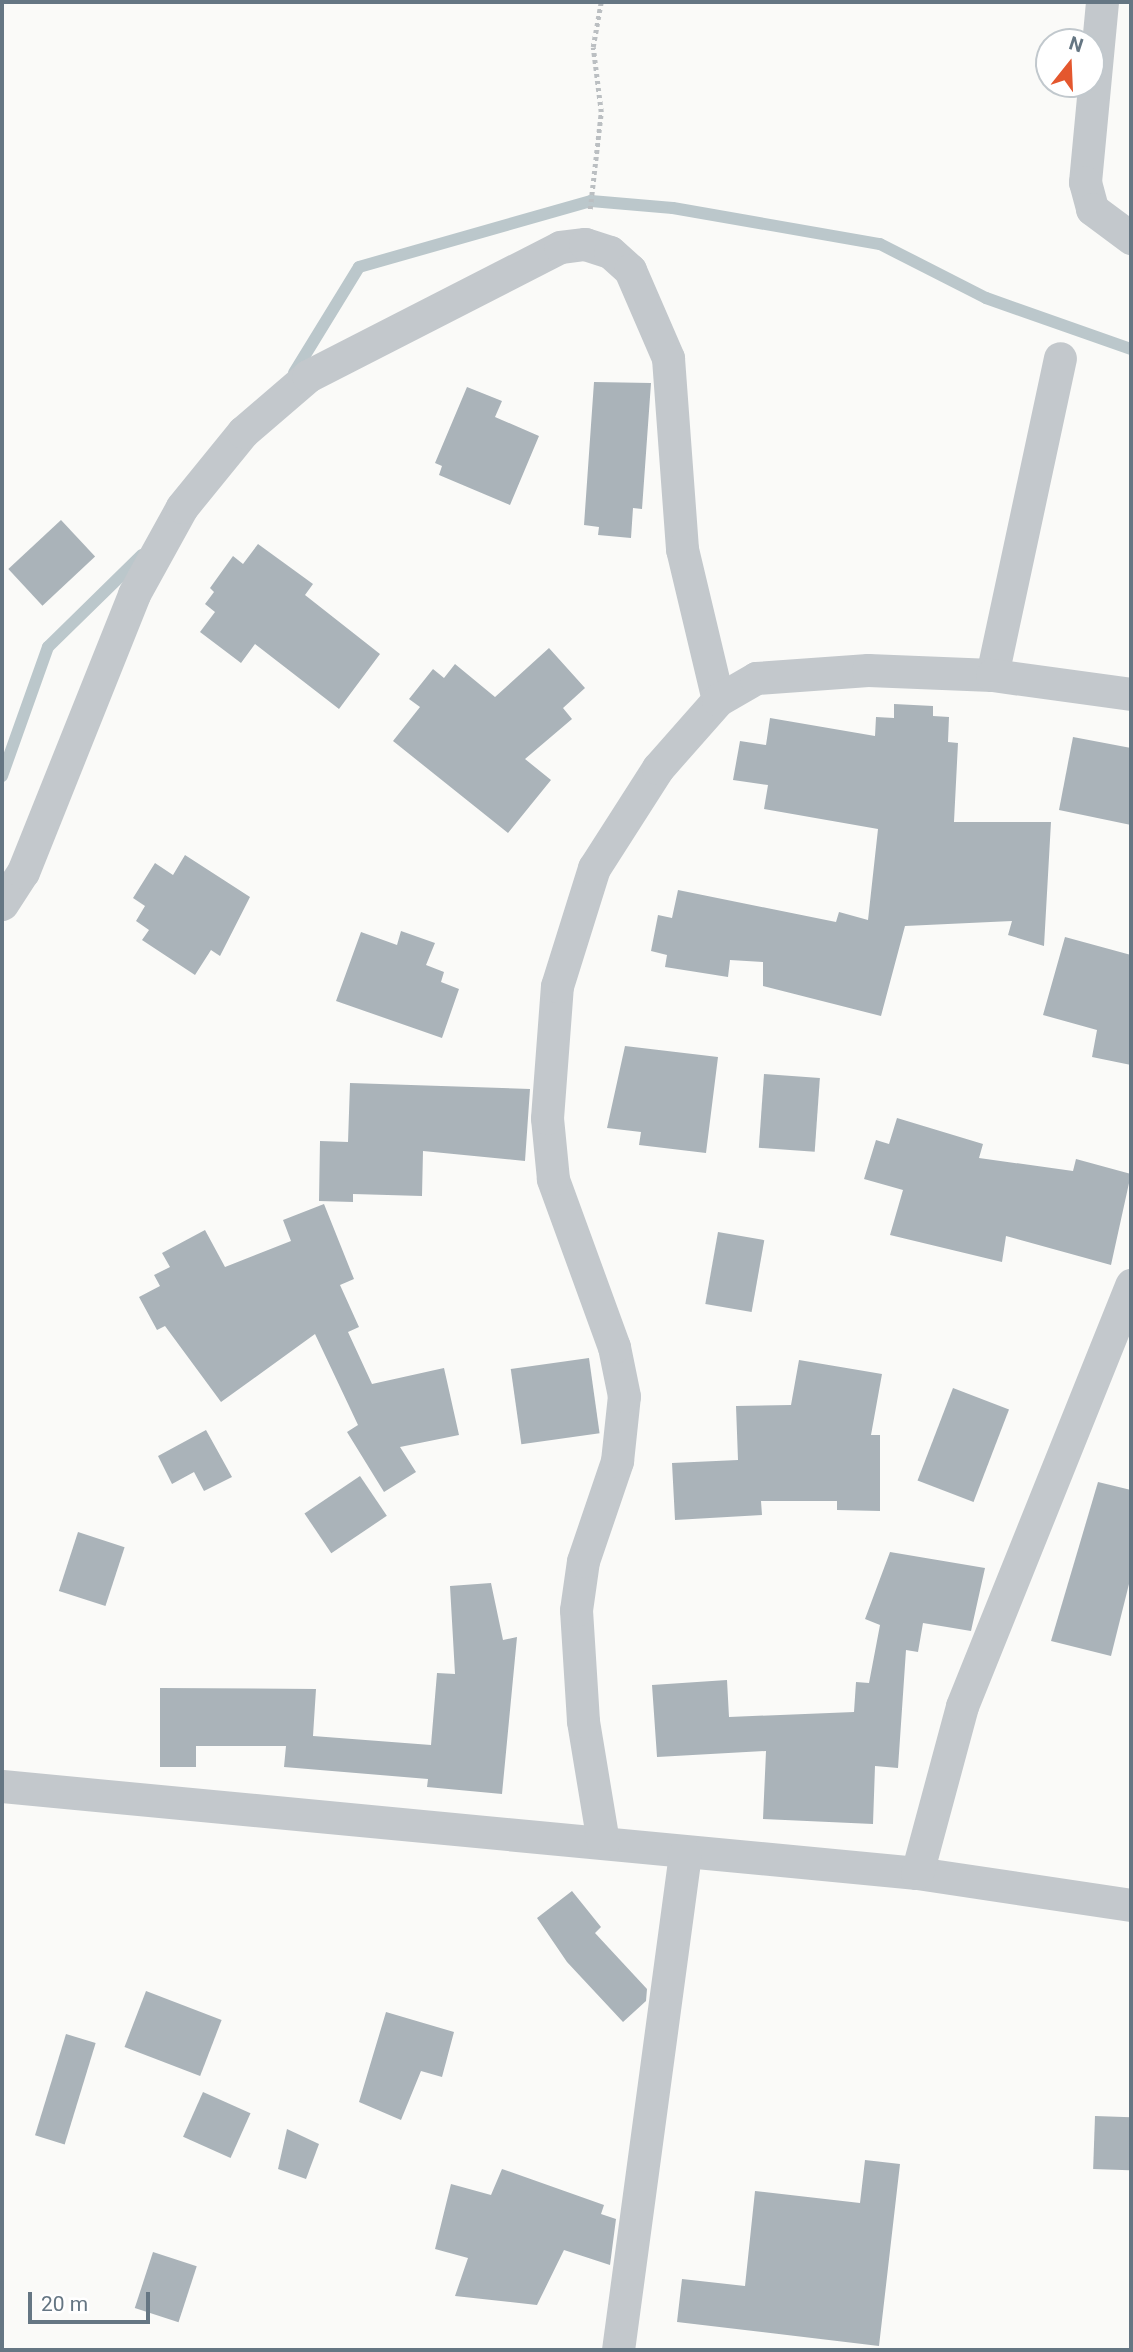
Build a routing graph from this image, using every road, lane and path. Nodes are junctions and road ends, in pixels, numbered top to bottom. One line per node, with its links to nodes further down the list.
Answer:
1 (601, 2): 4 (path)
2 (1102, 2): 3 (street)
3 (1131, 238)
4 (585, 244): 8 (street); 9 (street)
5 (1060, 358): 6 (street)
6 (992, 675): 7 (street); 8 (street)
7 (1131, 694)
8 (718, 700): 12 (street)
9 (2, 904)
10 (1131, 1285): 14 (street)
11 (2, 1786): 12 (street)
12 (603, 1842): 13 (street)
13 (685, 1854): 14 (street); 16 (street)
14 (917, 1873): 15 (street)
15 (1131, 1905)
16 (618, 2350)

